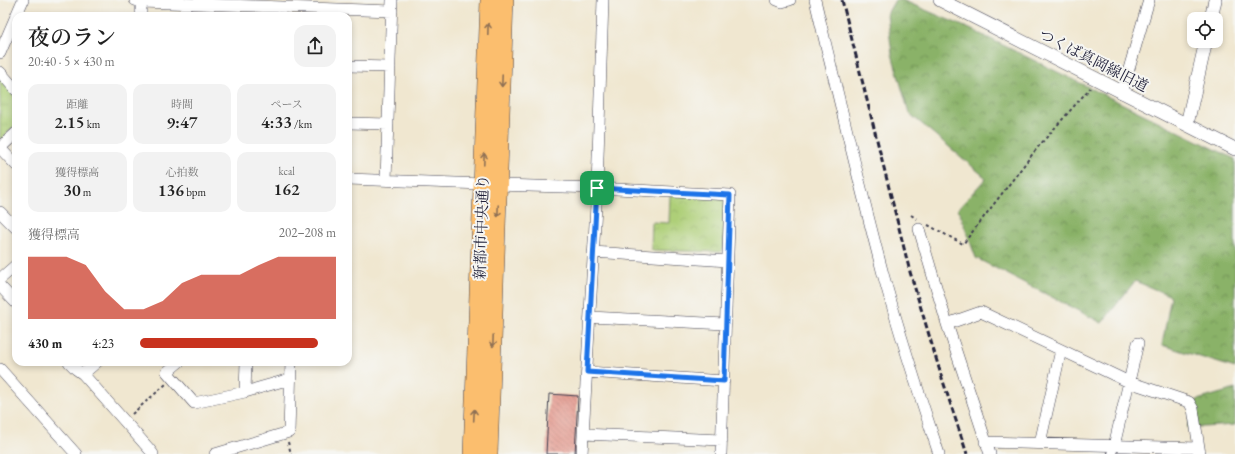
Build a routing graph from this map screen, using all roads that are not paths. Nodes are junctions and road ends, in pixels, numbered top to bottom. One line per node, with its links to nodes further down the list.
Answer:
1 (23, 0): 15 (street)
2 (392, 0): 17 (street)
3 (489, 0): 36 (main road, 新都市中央通り, one-way to 3)
4 (505, 0): 36 (main road, 新都市中央通り, one-way to 36)
5 (603, 0): 37 (street)
6 (777, 0): 7 (street)
7 (790, 0)
8 (815, 0): 77 (street)
9 (940, 0): 26 (street, つくば真岡線旧道)
10 (1150, 0): 26 (street)
11 (1215, 0): 18 (street)
12 (139, 1): 13 (street); 16 (street)
13 (200, 2): 14 (street)
14 (260, 8): 17 (street)
15 (20, 12)
16 (140, 12)
17 (392, 12): 23 (street)
18 (1212, 12)
19 (12, 29): 21 (street)
20 (1204, 48): 29 (street)
21 (0, 53)
22 (352, 66): 23 (street)
23 (390, 67): 28 (street)
24 (0, 72): 25 (street)
25 (12, 86)
26 (1122, 93): 29 (street, つくば真岡線旧道)
27 (352, 123): 28 (street)
28 (388, 124): 35 (street)
29 (1187, 124): 32 (street, つくば真岡線旧道)
30 (12, 137): 31 (street)
31 (0, 148): 33 (street)
32 (1235, 149)
33 (12, 161)
34 (352, 179): 35 (street)
35 (386, 180): 36 (street)
36 (491, 185): 37 (street); 73 (main road, 新都市中央通り, one-way to 36); 74 (main road, 新都市中央通り, one-way to 74)
37 (597, 188): 41 (street); 42 (street)
38 (0, 212): 40 (street)
39 (920, 223): 49 (street)
40 (12, 224)
41 (593, 252): 42 (street); 47 (street)
42 (728, 261): 48 (street)
43 (12, 268): 44 (street)
44 (0, 279)
45 (0, 286): 46 (street)
46 (12, 299)
47 (590, 317): 48 (street); 58 (street)
48 (725, 324): 61 (street)
49 (947, 324): 51 (street); 66 (street)
50 (1138, 343): 62 (street)
51 (1061, 350): 62 (street); 67 (street)
52 (73, 366): 59 (street)
53 (92, 366): 59 (street)
54 (174, 366): 63 (street)
55 (246, 366): 63 (street)
56 (291, 366): 60 (street)
57 (0, 369): 70 (street)
58 (587, 372): 61 (street); 64 (street)
59 (83, 374): 71 (street)
60 (290, 379): 63 (street); 72 (street)
61 (724, 381): 65 (street)
62 (1129, 382): 68 (street); 69 (street)
63 (245, 392)
64 (583, 434): 65 (street); 75 (street)
65 (722, 440): 76 (street)
66 (985, 442): 67 (street); 78 (street)
67 (1040, 443): 68 (street)
68 (1113, 450): 69 (street)
69 (1200, 451)
70 (76, 454)
71 (153, 454)
72 (215, 454)
73 (472, 454)
74 (489, 454)
75 (582, 454)
76 (721, 454)
77 (939, 454)
78 (990, 454)

